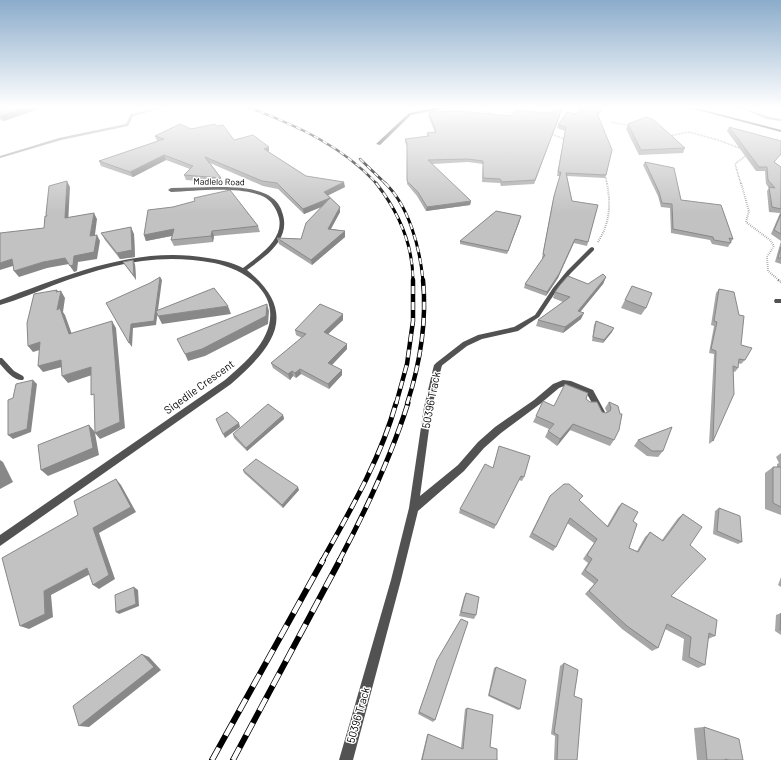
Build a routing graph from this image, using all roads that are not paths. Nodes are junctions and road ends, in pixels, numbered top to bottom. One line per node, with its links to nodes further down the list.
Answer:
1 (171, 190): 3 (street, Madlelo Road)
2 (592, 249): 6 (lane, 50396 Track)
3 (244, 270): 4 (street, Siqedile Crescent); 10 (street, Siqedile Crescent)
4 (0, 303)
5 (0, 360): 7 (lane)
6 (438, 365): 9 (street, 50396 Track)
7 (21, 378)
8 (602, 415): 9 (street)
9 (414, 508): 11 (street, 50396 Track)
10 (0, 541)
11 (346, 760)

